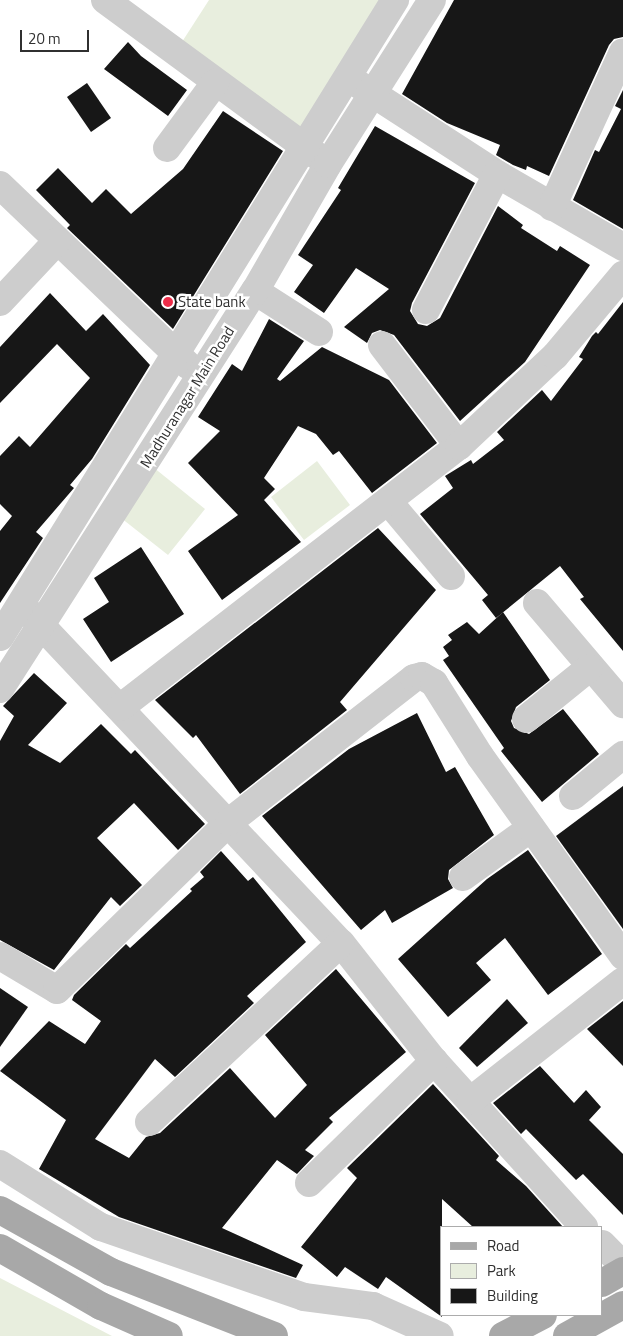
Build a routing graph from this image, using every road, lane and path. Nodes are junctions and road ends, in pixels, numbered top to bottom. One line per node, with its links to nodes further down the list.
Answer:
1 (105, 0): 6 (street)
2 (395, 0): 5 (street)
3 (432, 0): 7 (street, Madhuranagar Main Road)
4 (623, 52): 13 (street)
5 (348, 75): 7 (street); 8 (street)
6 (215, 83): 8 (street); 9 (street)
7 (372, 95): 10 (street, Madhuranagar Main Road); 11 (street)
8 (303, 146): 10 (street); 22 (street)
9 (167, 148)
10 (328, 164): 17 (street, Madhuranagar Main Road)
11 (497, 174): 13 (street); 19 (street)
12 (0, 185): 14 (street)
13 (552, 207): 15 (street)
14 (57, 241): 18 (street); 22 (street)
15 (623, 247)
16 (623, 275): 24 (street)
17 (254, 291): 20 (street); 23 (street, Madhuranagar Main Road)
18 (0, 302)
19 (426, 310)
20 (319, 332)
21 (382, 345): 24 (street)
22 (176, 354): 23 (street); 28 (street)
23 (201, 377): 29 (street, Madhuranagar Main Road)
24 (459, 446): 25 (street)
25 (388, 501): 26 (street); 34 (street)
26 (451, 576)
27 (537, 603): 31 (street)
28 (21, 604): 29 (street); 30 (street)
29 (43, 624): 32 (street, Madhuranagar Main Road); 34 (street)
30 (0, 637)
31 (589, 668): 33 (street); 35 (street)
32 (0, 689)
33 (619, 693)
34 (121, 707): 38 (street)
35 (526, 719)
36 (623, 755): 37 (street)
37 (573, 796)
38 (229, 822): 39 (street); 41 (street); 42 (street)
39 (531, 828): 40 (street); 43 (street)
40 (463, 877)
41 (341, 943): 45 (street); 47 (street)
42 (0, 956)
43 (623, 956)
44 (623, 981): 46 (street)
45 (434, 1061): 46 (street); 49 (street)
46 (470, 1101): 51 (street)
47 (149, 1122)
48 (0, 1164): 61 (street)
49 (309, 1183)
50 (0, 1210): 60 (main road)
51 (583, 1226)
52 (603, 1245): 54 (street)
53 (0, 1248): 59 (main road)
54 (623, 1265)
55 (623, 1271): 56 (main road)
56 (603, 1282)
57 (623, 1305): 63 (main road)
58 (541, 1316): 62 (main road)
59 (169, 1336)
60 (274, 1336)
61 (440, 1336)
62 (503, 1336)
63 (567, 1336)

